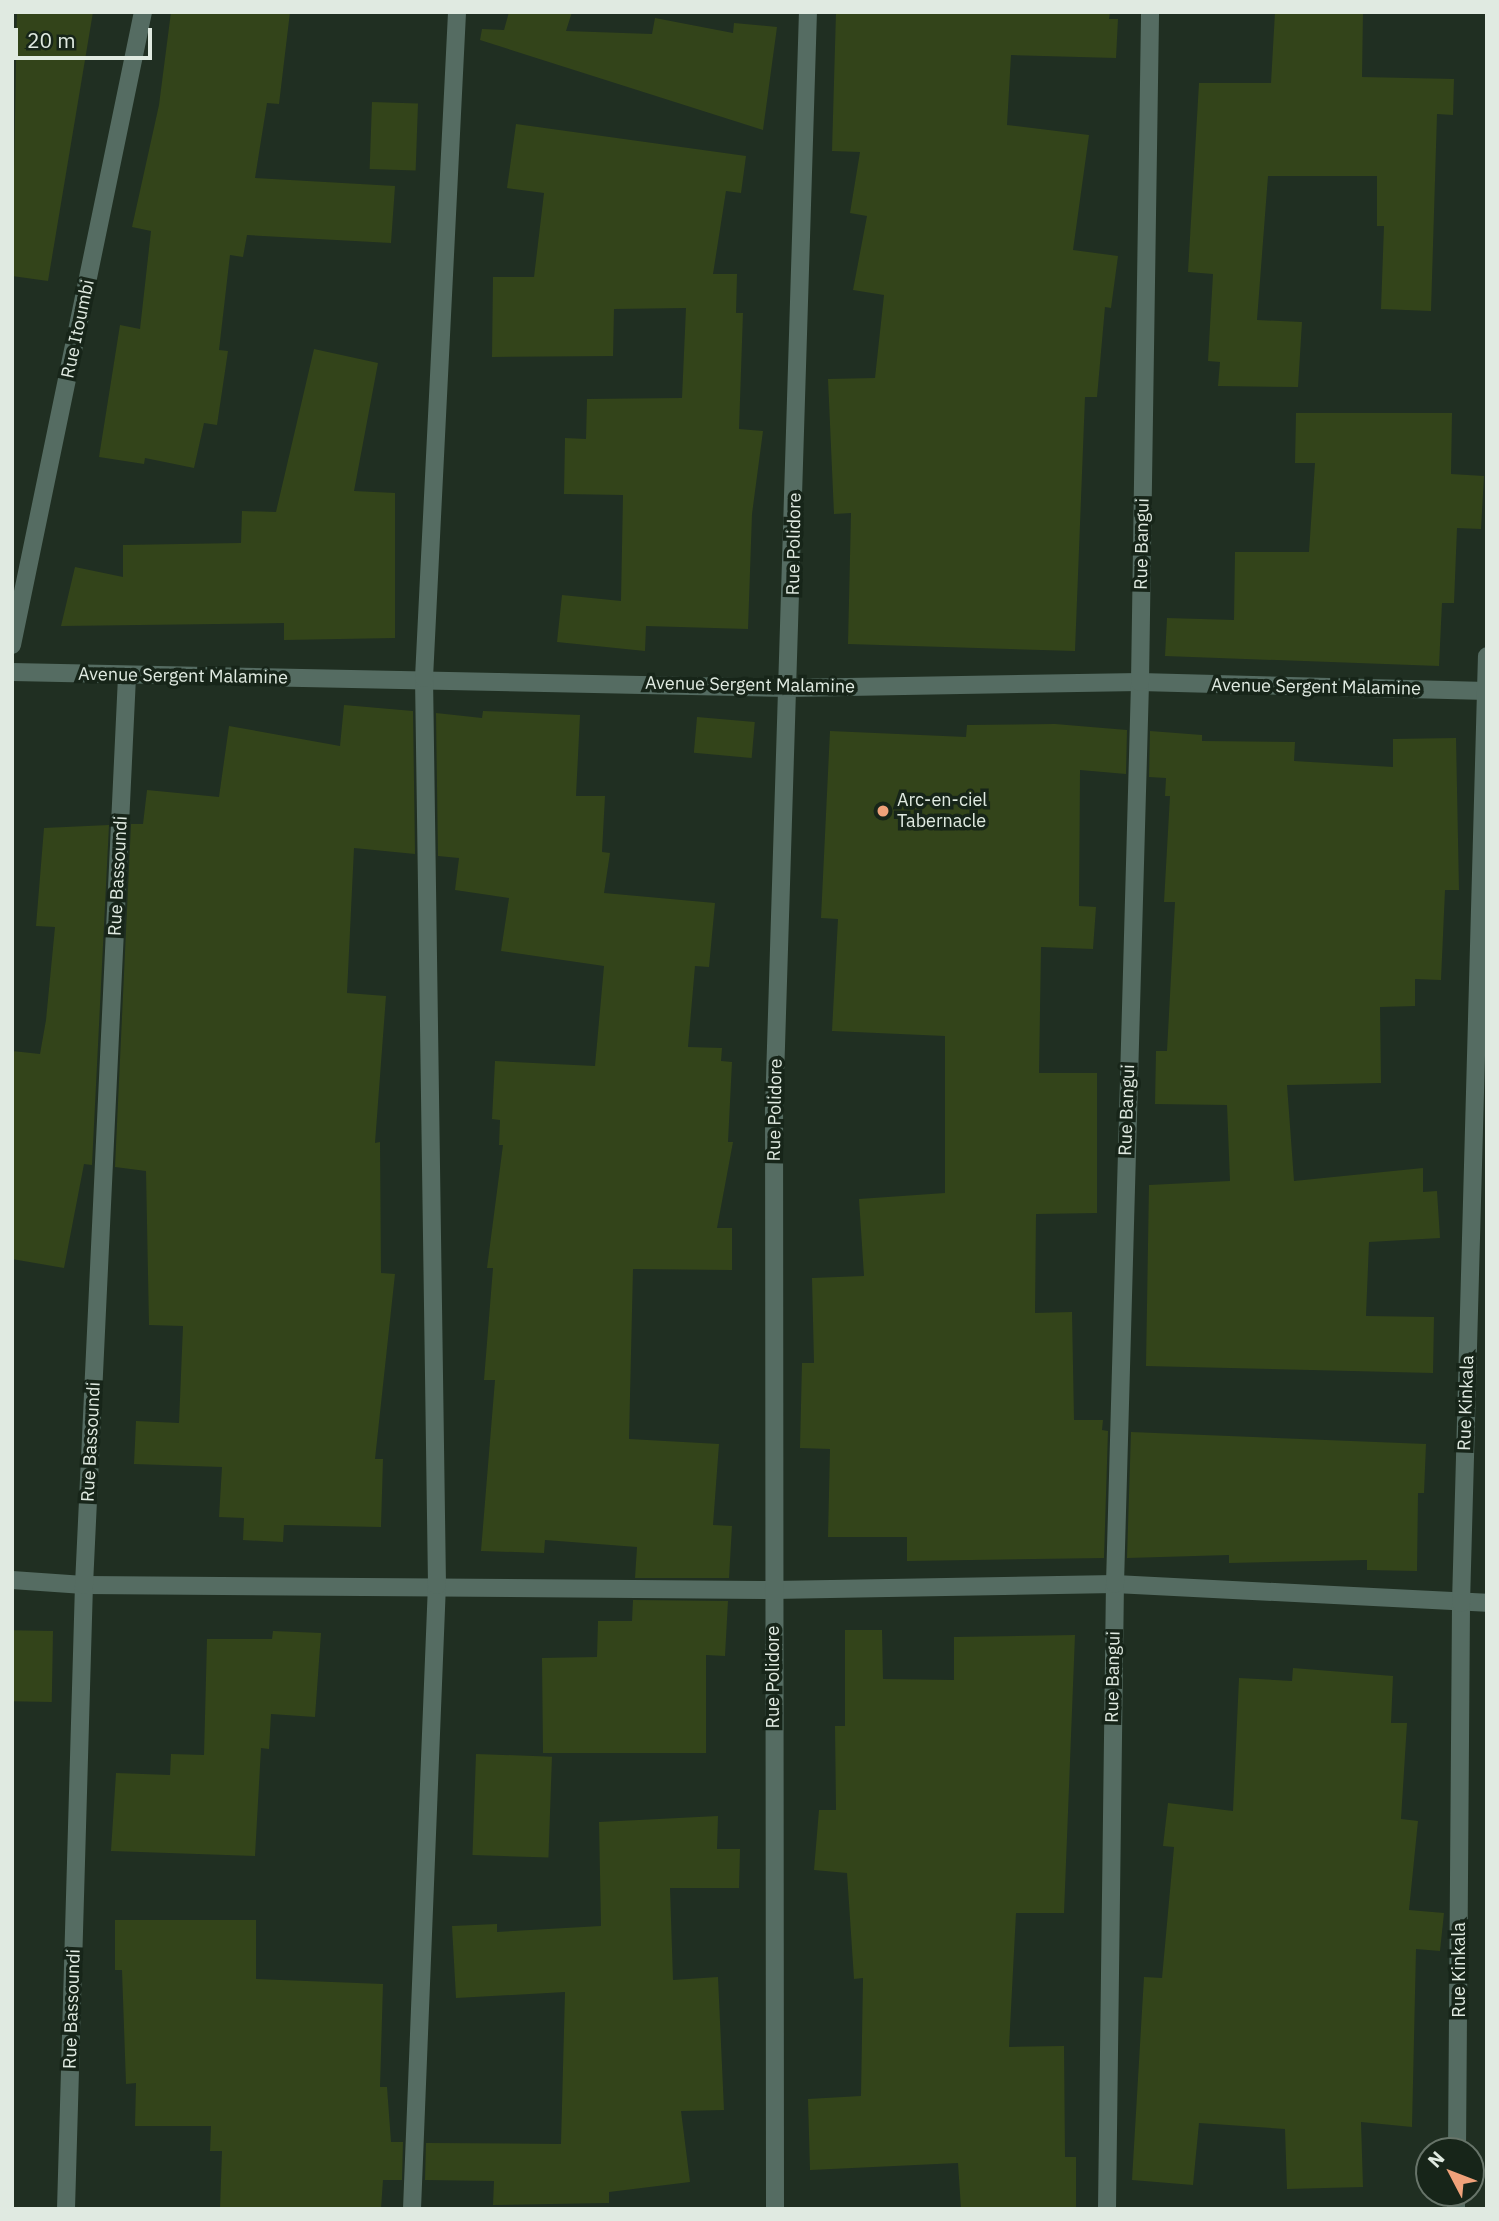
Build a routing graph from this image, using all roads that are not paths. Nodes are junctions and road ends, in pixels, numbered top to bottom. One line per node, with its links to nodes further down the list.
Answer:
1 (143, 12): 5 (street, Rue Itoumbi)
2 (457, 12): 9 (street)
3 (808, 12): 11 (street, Rue Polidore)
4 (1150, 12): 10 (street, Rue Bangui)
5 (12, 645)
6 (1487, 656): 12 (street, Rue Kinkala)
7 (12, 673): 8 (street, Avenue Sergent Malamine)
8 (127, 676): 9 (street, Avenue Sergent Malamine); 15 (street, Rue Bassoundi)
9 (424, 678): 11 (street, Avenue Sergent Malamine); 16 (street)
10 (1140, 682): 11 (street, Avenue Sergent Malamine); 12 (street, Avenue Sergent Malamine); 14 (street, Rue Bangui)
11 (790, 688): 17 (street, Rue Polidore)
12 (1486, 691): 18 (street, Rue Kinkala)
13 (12, 1580): 15 (street)
14 (1115, 1584): 17 (street); 18 (street); 24 (street, Rue Bangui)
15 (84, 1585): 16 (street); 21 (street, Rue Bassoundi)
16 (437, 1585): 17 (street); 22 (street)
17 (773, 1590): 23 (street, Rue Polidore)
18 (1461, 1603): 19 (street); 20 (street, Rue Kinkala)
19 (1487, 1603)
20 (1457, 2137)
21 (66, 2209)
22 (412, 2209)
23 (775, 2209)
24 (1107, 2209)

